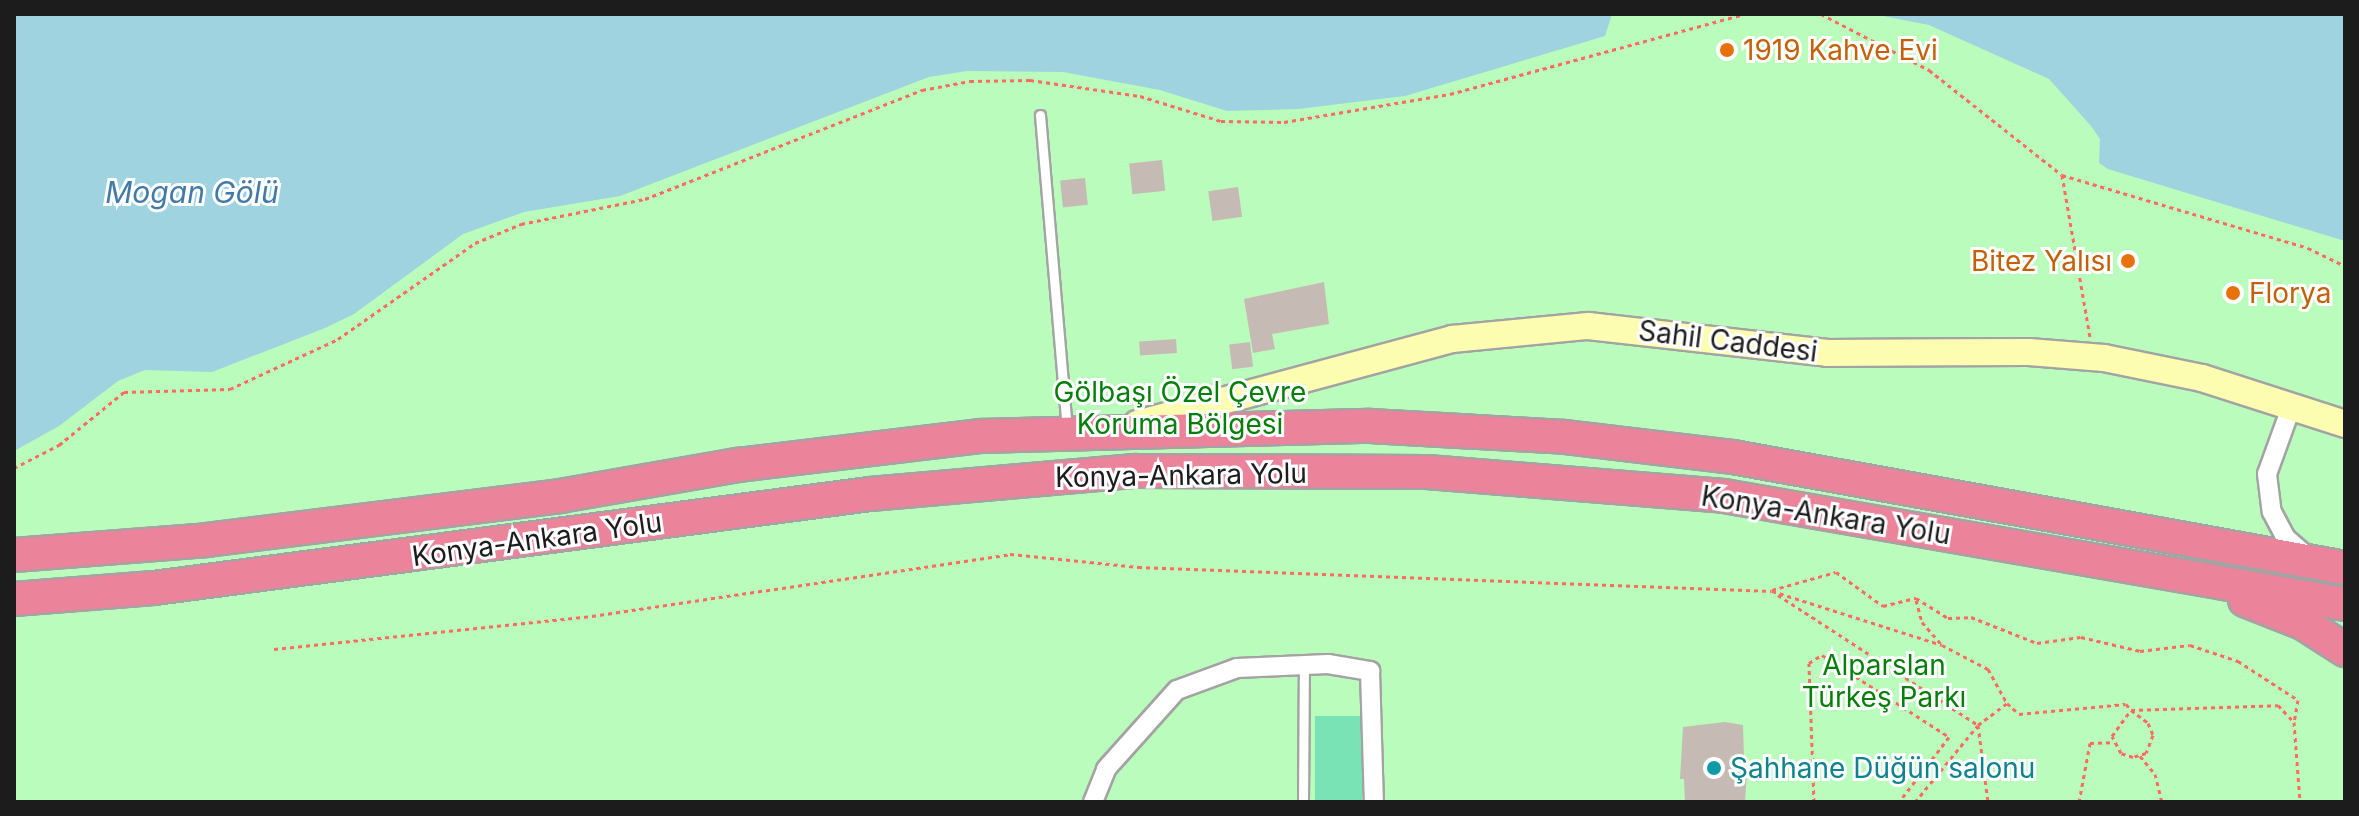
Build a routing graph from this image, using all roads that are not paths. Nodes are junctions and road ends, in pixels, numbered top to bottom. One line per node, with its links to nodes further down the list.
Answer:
1 (1040, 115): 5 (lane)
2 (2292, 405): 3 (street, Sahil Caddesi); 4 (street, Sahil Caddesi); 7 (street)
3 (2345, 424)
4 (1114, 430): 5 (highway); 7 (highway)
5 (1067, 432): 6 (highway)
6 (14, 555)
7 (2313, 562): 8 (highway)
8 (2345, 568)
9 (2175, 574): 10 (highway, Konya-Ankara Yolu); 11 (highway, Konya-Ankara Yolu); 12 (highway)
10 (14, 599)
11 (2345, 604)
12 (2345, 650)
13 (1304, 665): 14 (street); 15 (lane); 16 (street)
14 (1093, 802)
15 (1303, 802)
16 (1374, 802)

